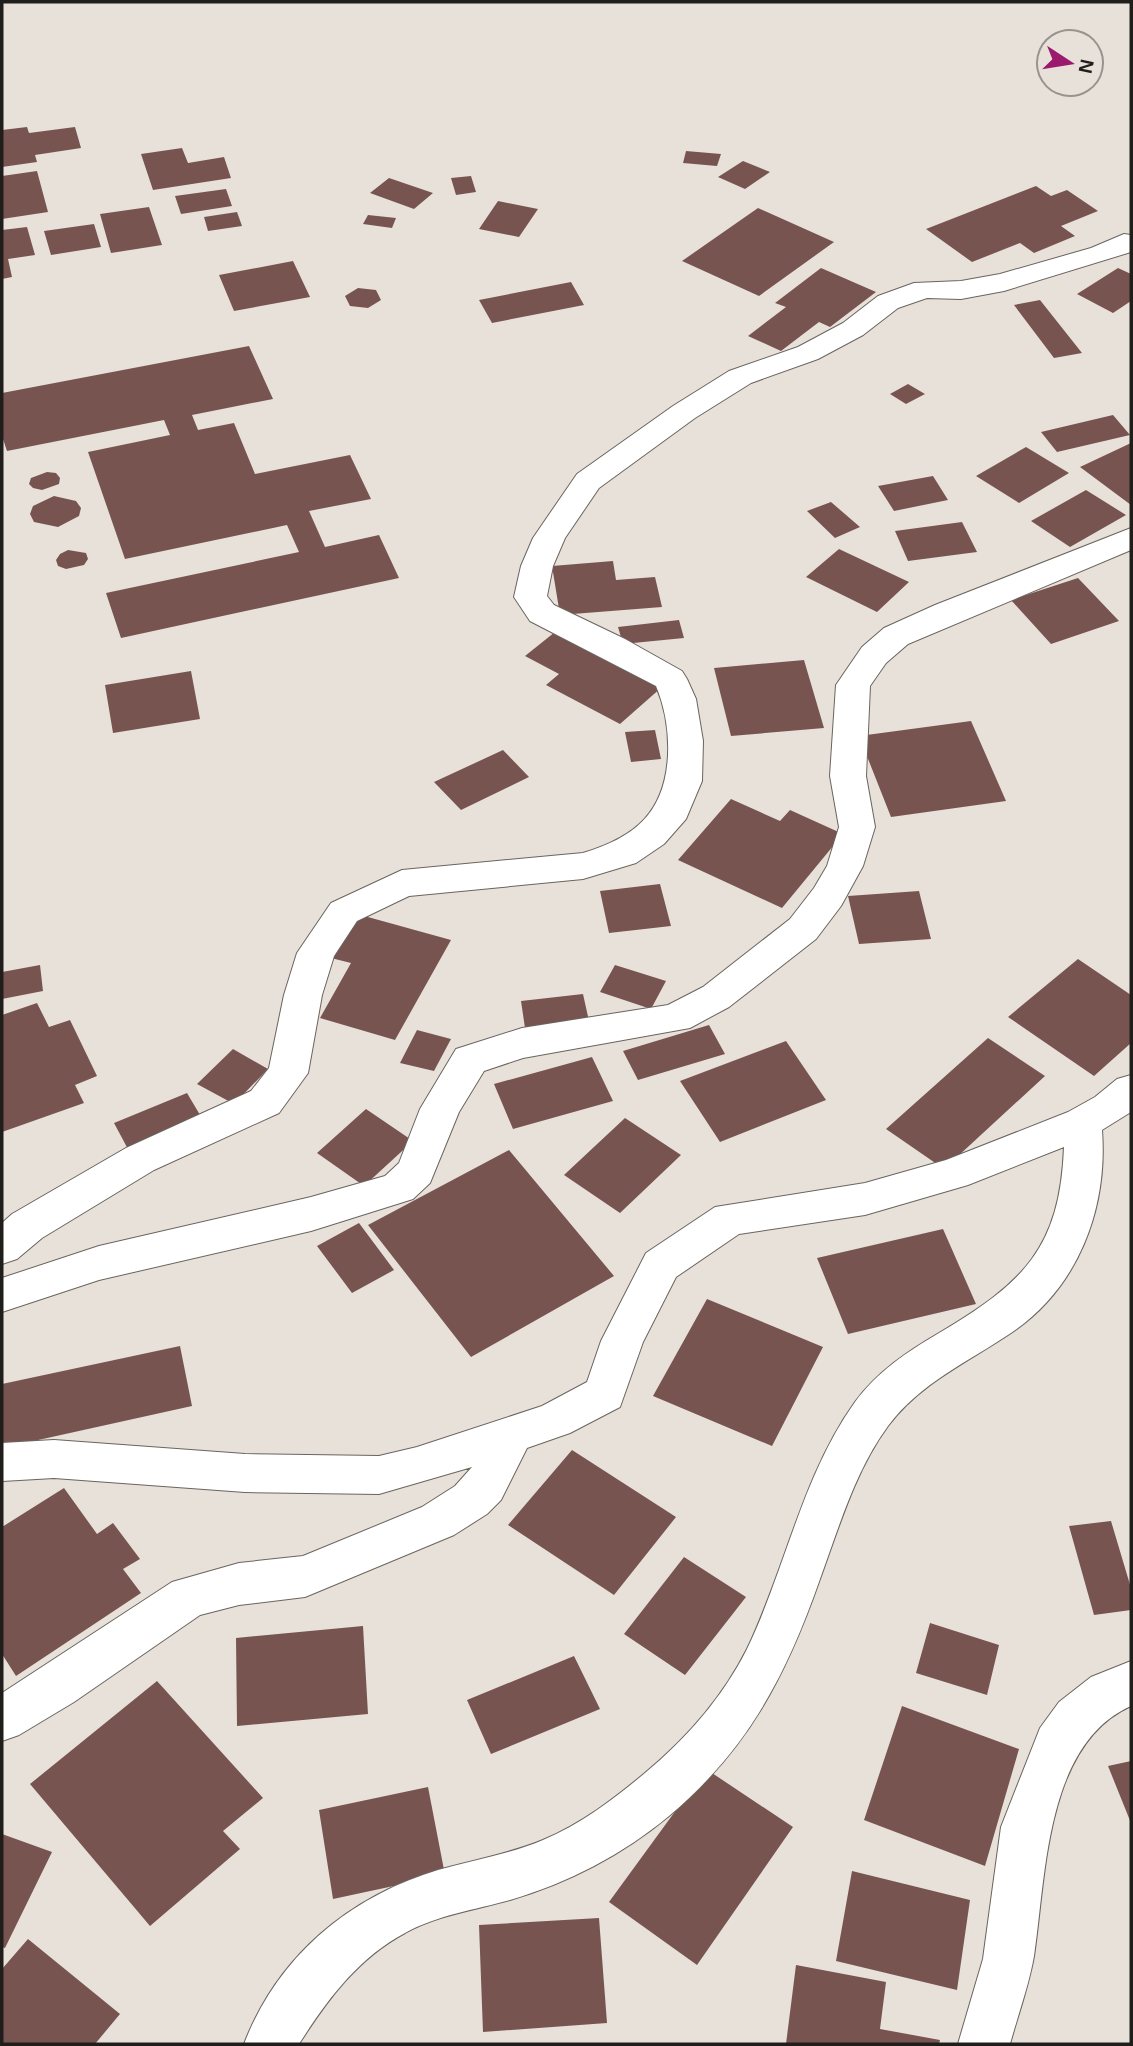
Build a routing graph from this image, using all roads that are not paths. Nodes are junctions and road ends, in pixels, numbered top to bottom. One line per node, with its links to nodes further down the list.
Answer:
1 (1131, 244): 5 (street)
2 (1131, 538): 6 (street)
3 (1131, 1090): 4 (street)
4 (1082, 1123): 7 (street); 11 (street)
5 (2, 1247)
6 (2, 1294)
7 (511, 1435): 8 (street); 10 (street)
8 (2, 1462)
9 (1131, 1683): 12 (street)
10 (2, 1719)
11 (270, 2044)
12 (984, 2044)

